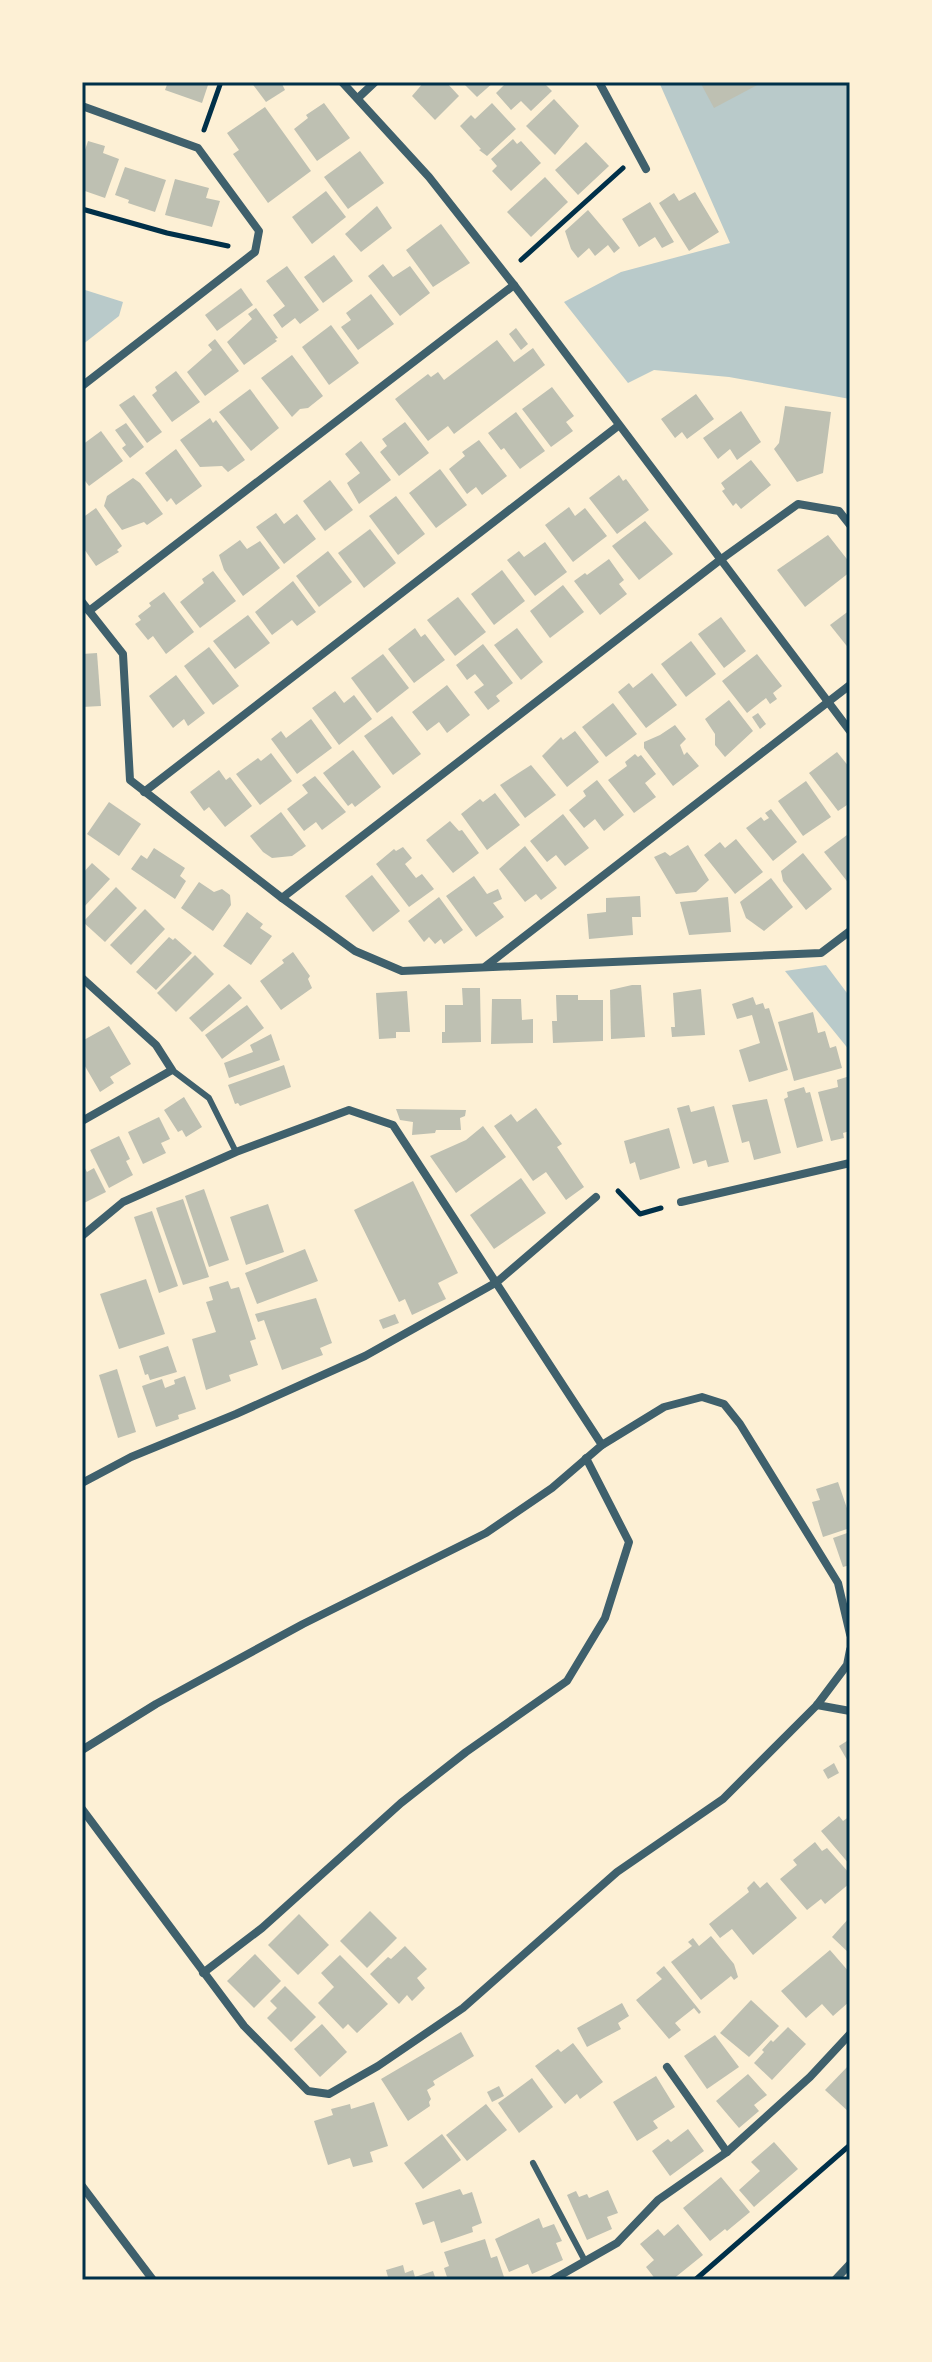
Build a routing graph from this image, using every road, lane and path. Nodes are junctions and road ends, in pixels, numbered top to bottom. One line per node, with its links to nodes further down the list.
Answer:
1 (221, 82): 7 (path)
2 (342, 82): 5 (street)
3 (375, 82): 5 (street)
4 (599, 82): 8 (street)
5 (358, 98): 13 (street)
6 (82, 106): 7 (street)
7 (198, 148): 11 (street)
8 (638, 154): 9 (street); 12 (path)
9 (646, 169)
10 (82, 209): 11 (path)
11 (255, 252): 14 (street)
12 (525, 257)
13 (514, 285): 15 (street); 19 (street)
14 (82, 386)
15 (618, 426): 17 (street); 23 (street)
16 (850, 525): 17 (street)
17 (720, 560): 21 (street); 24 (street)
18 (82, 602): 19 (street)
19 (89, 611): 23 (street)
20 (850, 685): 21 (street)
21 (828, 702): 22 (street); 26 (street)
22 (850, 731)
23 (144, 792): 24 (street)
24 (282, 898): 26 (street)
25 (850, 931): 26 (street)
26 (485, 967)
27 (82, 978): 28 (street)
28 (172, 1070): 29 (street); 30 (lane)
29 (82, 1121)
30 (236, 1152): 35 (street); 36 (street)
31 (850, 1163): 34 (street)
32 (610, 1183): 34 (path)
33 (596, 1197): 36 (street)
34 (681, 1202)
35 (82, 1236)
36 (497, 1282): 37 (street); 39 (street)
37 (602, 1445): 38 (street); 40 (street)
38 (586, 1458): 44 (street); 46 (street)
39 (82, 1483)
40 (850, 1634)
41 (850, 1650): 42 (street)
42 (817, 1705): 43 (street); 46 (street)
43 (850, 1711)
44 (82, 1750)
45 (82, 1809): 46 (street)
46 (203, 1973)
47 (850, 2034): 50 (street)
48 (667, 2067): 50 (street)
49 (850, 2145): 57 (path)
50 (727, 2152): 53 (street)
51 (533, 2163): 53 (lane)
52 (82, 2186): 55 (street)
53 (585, 2261): 56 (street)
54 (850, 2264): 58 (street)
55 (153, 2280)
56 (552, 2280)
57 (695, 2280)
58 (835, 2280)

